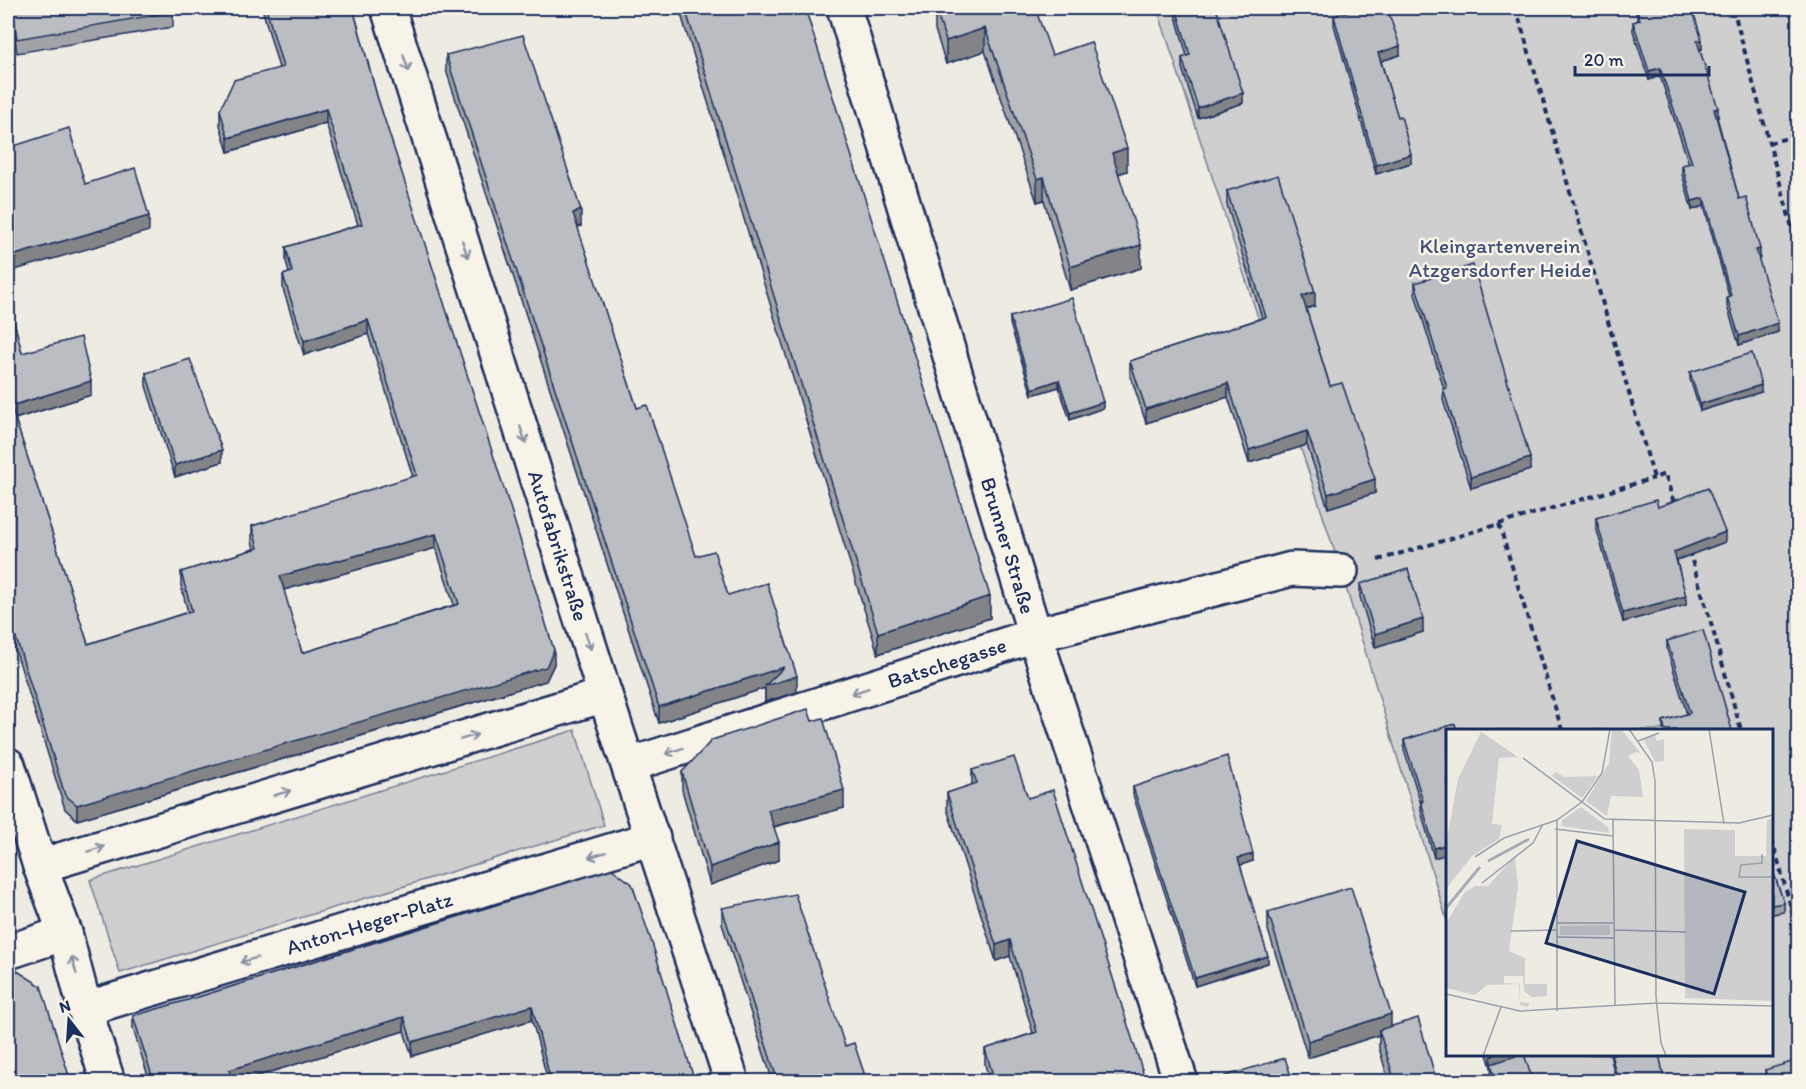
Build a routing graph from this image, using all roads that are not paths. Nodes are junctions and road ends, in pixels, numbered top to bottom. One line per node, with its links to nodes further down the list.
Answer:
1 (388, 8): 5 (street, Autofabrikstraße, one-way to 5)
2 (844, 8): 4 (street, Brunner Straße)
3 (1341, 571): 4 (street, Batschegasse)
4 (1035, 635): 7 (street, Batschegasse, one-way to 7); 15 (street, Brunner Straße)
5 (606, 695): 7 (street, Autofabrikstraße); 9 (street, one-way to 5)
6 (8, 765): 9 (street)
7 (629, 765): 8 (street, Autofabrikstraße)
8 (653, 838): 12 (street, Anton-Heger-Platz, one-way to 12); 14 (street, Autofabrikstraße)
9 (40, 866): 10 (street)
10 (65, 933): 11 (street); 12 (street, one-way to 10)
11 (8, 952)
12 (85, 1009): 13 (street)
13 (108, 1082)
14 (732, 1082)
15 (1180, 1082)

